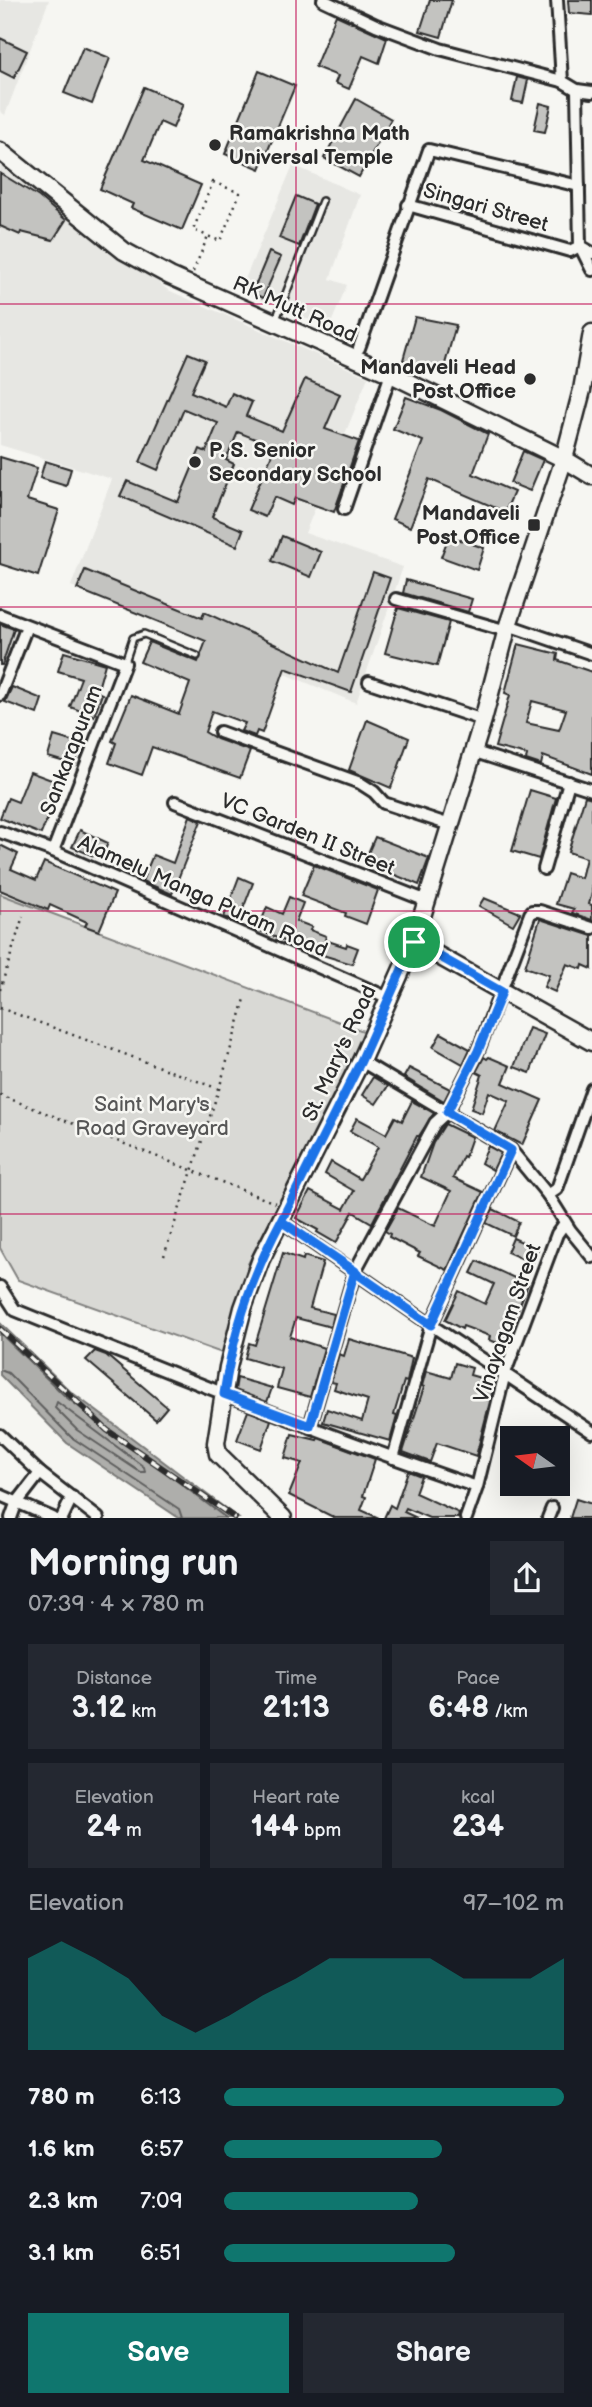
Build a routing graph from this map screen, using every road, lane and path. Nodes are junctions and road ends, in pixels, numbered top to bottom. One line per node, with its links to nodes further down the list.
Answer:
1 (323, 0): 3 (street)
2 (557, 0): 3 (street)
3 (562, 81): 4 (street)
4 (578, 90): 5 (street); 7 (street)
5 (592, 92)
6 (0, 151): 14 (main road, RK Mutt Road)
7 (579, 186): 9 (street); 11 (street)
8 (322, 201): 15 (lane)
9 (408, 205): 11 (street, Singari Street); 17 (street)
10 (208, 236): 10 (path); 14 (path)
11 (580, 246): 12 (street, Singari Street); 13 (street)
12 (592, 253)
13 (592, 270)
14 (187, 284): 15 (main road, RK Mutt Road)
15 (275, 323): 18 (main road, RK Mutt Road)
16 (592, 333): 19 (main road, St. Mary's Road)
17 (359, 348)
18 (391, 374): 20 (main road, RK Mutt Road); 22 (street)
19 (587, 392): 20 (main road, St. Mary's Road)
20 (564, 459): 21 (main road, RK Mutt Road); 26 (main road, St. Mary's Road)
21 (592, 476)
22 (344, 509)
23 (396, 599): 26 (street)
24 (0, 615): 25 (street)
25 (27, 626): 29 (street); 31 (street)
26 (508, 628): 27 (street); 32 (main road, St. Mary's Road)
27 (592, 654)
28 (197, 656): 29 (lane)
29 (125, 663): 40 (street, Sankarapuram)
30 (369, 682): 32 (street)
31 (0, 695)
32 (483, 720): 34 (main road, St. Mary's Road)
33 (220, 732): 38 (street)
34 (472, 751): 35 (street); 38 (main road, St. Mary's Road)
35 (569, 782): 36 (street); 41 (street)
36 (592, 790)
37 (175, 802): 42 (street, VC Garden II Street)
38 (450, 825): 42 (main road, St. Mary's Road)
39 (0, 832): 40 (street, Alamelu Manga Puram Road)
40 (53, 851): 48 (street, Alamelu Manga Puram Road)
41 (544, 869)
42 (427, 901): 45 (main road, St. Mary's Road)
43 (23, 916): 46 (path)
44 (592, 928): 47 (street)
45 (414, 942): 47 (main road); 48 (main road, St. Mary's Road)
46 (0, 990)
47 (502, 992): 51 (main road); 56 (street)
48 (389, 998): 52 (main road, St. Mary's Road)
49 (245, 999): 53 (path)
50 (0, 1008): 53 (path)
51 (592, 1042)
52 (361, 1061): 56 (street); 60 (main road, St. Mary's Road)
53 (219, 1089): 58 (path)
54 (592, 1089): 59 (street)
55 (0, 1095): 58 (path)
56 (447, 1112): 57 (street); 64 (street)
57 (511, 1150): 59 (street); 66 (street)
58 (192, 1171): 60 (path); 62 (path)
59 (548, 1195): 61 (street)
60 (285, 1214): 64 (street); 68 (main road, St. Mary's Road)
61 (565, 1223): 63 (street); 67 (street, Vinayagam Street)
62 (164, 1256)
63 (592, 1257)
64 (355, 1271): 66 (street); 69 (street)
65 (0, 1287): 68 (street)
66 (431, 1325): 67 (street); 72 (street)
67 (505, 1373): 70 (street); 74 (street, Vinayagam Street)
68 (224, 1394): 69 (street); 82 (main road, St. Mary's Road)
69 (310, 1426): 72 (street)
70 (592, 1432)
71 (0, 1435): 73 (street)
72 (393, 1458): 74 (street)
73 (40, 1473): 76 (street); 77 (street)
74 (477, 1487): 83 (street, Vinayagam Street)
75 (0, 1496): 77 (street)
76 (72, 1497): 80 (street); 81 (street)
77 (16, 1504): 78 (street); 79 (street)
78 (11, 1518)
79 (53, 1518)
80 (62, 1518)
81 (99, 1518)
82 (283, 1518)
83 (466, 1518)

